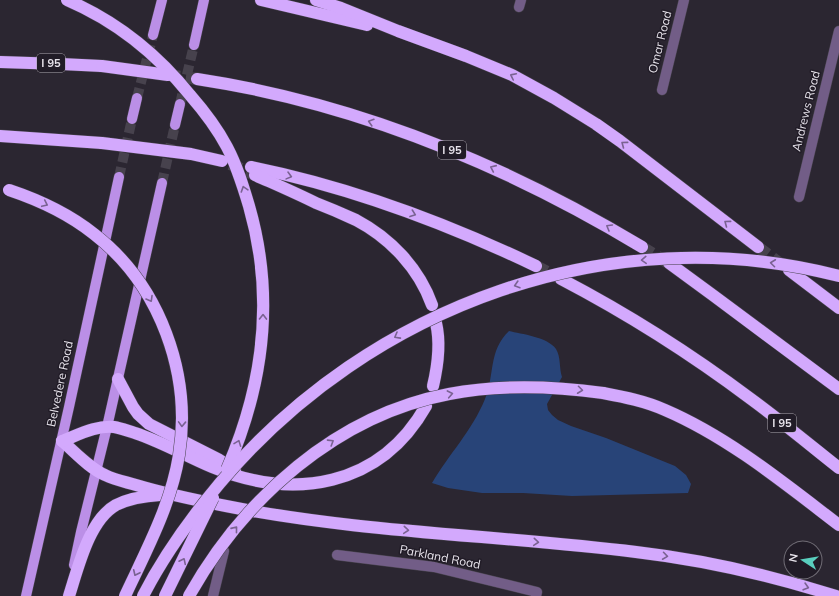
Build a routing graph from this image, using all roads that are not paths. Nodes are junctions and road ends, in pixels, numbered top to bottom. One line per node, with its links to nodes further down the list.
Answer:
1 (67, 0): 53 (highway, one-way to 1, bridge)
2 (162, 0): 9 (main road)
3 (204, 0): 10 (main road)
4 (261, 0): 7 (highway)
5 (316, 0): 7 (highway)
6 (684, 0): 14 (street, Omar Road)
7 (398, 31): 25 (highway, one-way to 7)
8 (839, 31): 24 (street, Andrews Road)
9 (153, 35)
10 (194, 45)
11 (0, 62): 12 (highway, I 95, bridge)
12 (168, 75)
13 (197, 79): 26 (highway, I 95, one-way to 13)
14 (662, 90)
15 (137, 98): 17 (main road)
16 (180, 104): 18 (main road)
17 (132, 119)
18 (175, 125)
19 (0, 136): 20 (highway, bridge)
20 (227, 162)
21 (119, 177): 40 (main road, Belvedere Road)
22 (162, 183): 35 (main road)
23 (4, 189): 51 (highway, one-way to 51, bridge)
24 (799, 196)
25 (758, 246)
26 (642, 247)
27 (669, 263): 37 (highway)
28 (536, 266): 32 (highway, one-way to 28)
29 (789, 270): 33 (highway)
30 (839, 276): 52 (highway, one-way to 52, bridge)
31 (561, 279): 41 (highway, I 95)
32 (432, 305)
33 (839, 308)
34 (436, 323): 36 (highway)
35 (118, 379): 39 (main road); 43 (highway)
36 (433, 386)
37 (839, 389)
38 (426, 406): 43 (highway)
39 (107, 427): 40 (highway); 42 (main road); 43 (highway)
40 (62, 441): 42 (highway); 49 (main road, Belvedere Road)
41 (839, 468)
42 (96, 470): 44 (highway); 50 (main road)
43 (249, 479)
44 (166, 494): 50 (highway); 56 (highway, one-way to 56)
45 (839, 525): 54 (highway, one-way to 45, bridge)
46 (224, 551): 55 (street)
47 (337, 555): 48 (street, Parkland Road)
48 (536, 594)
49 (26, 596)
50 (69, 596)
51 (125, 596)
52 (143, 596)
53 (165, 596)
54 (190, 596)
55 (213, 596)
56 (836, 596)

